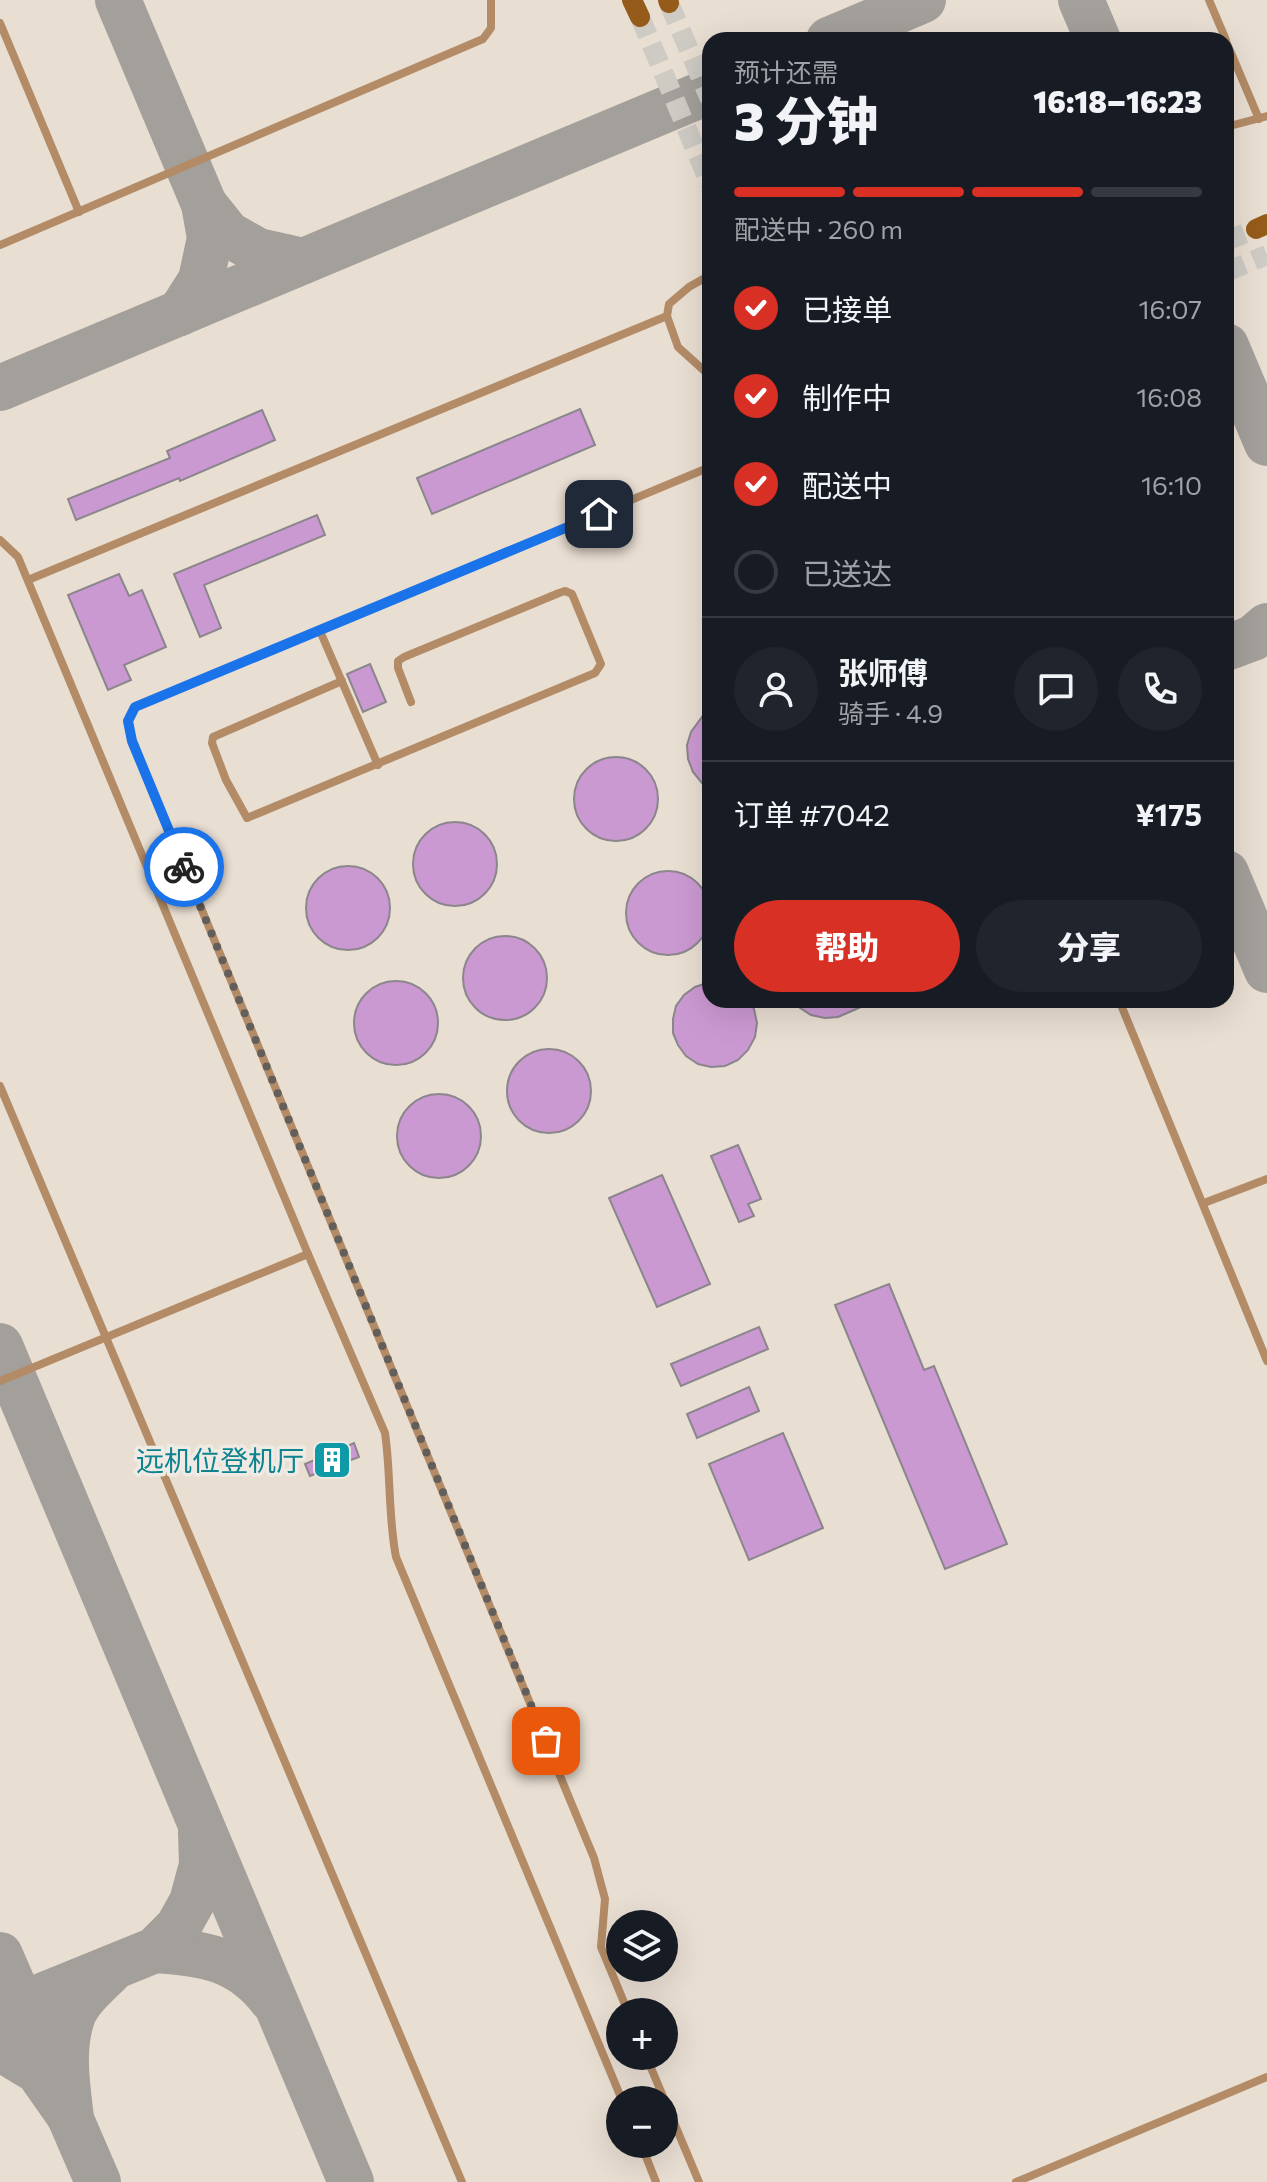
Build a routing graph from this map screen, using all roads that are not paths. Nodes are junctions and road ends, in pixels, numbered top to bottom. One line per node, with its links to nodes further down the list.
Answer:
1 (491, 0): 8 (lane)
2 (1209, 0): 4 (lane)
3 (0, 23): 8 (lane)
4 (1223, 32)
5 (1234, 57): 6 (lane)
6 (1263, 117): 7 (lane)
7 (1234, 125)
8 (79, 212): 9 (lane)
9 (0, 245)
10 (702, 280): 11 (lane)
11 (667, 316): 12 (lane); 15 (lane)
12 (702, 369)
13 (702, 470): 16 (lane)
14 (0, 540): 15 (lane)
15 (28, 580): 24 (lane)
16 (320, 631): 17 (lane); 28 (lane)
17 (342, 681): 19 (lane); 19 (lane)
18 (411, 702): 19 (lane)
19 (378, 765)
20 (1122, 1008): 23 (lane)
21 (0, 1086): 25 (lane)
22 (1267, 1179): 23 (lane)
23 (1204, 1203): 26 (lane)
24 (308, 1254): 25 (lane); 31 (lane)
25 (105, 1337): 27 (lane); 33 (lane)
26 (1267, 1361)
27 (0, 1381)
28 (622, 1998)
29 (652, 2070): 35 (lane)
30 (1267, 2077): 36 (lane)
31 (616, 2086)
32 (647, 2158): 34 (lane)
33 (462, 2182)
34 (656, 2182)
35 (699, 2182)
36 (1016, 2182)

